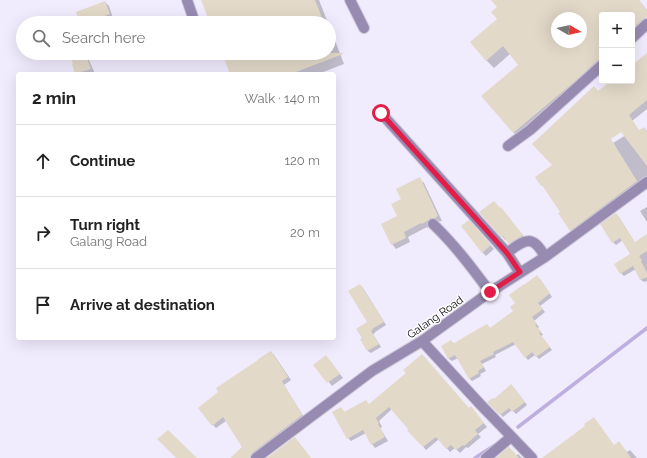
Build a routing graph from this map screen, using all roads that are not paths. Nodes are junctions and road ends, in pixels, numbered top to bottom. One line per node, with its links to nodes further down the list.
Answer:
1 (187, 0): 3 (street)
2 (350, 0): 5 (street)
3 (193, 16)
4 (647, 24): 6 (street)
5 (364, 28)
6 (635, 35)
7 (599, 68): 9 (street)
8 (381, 113): 12 (street)
9 (508, 146)
10 (647, 182): 13 (street, Galang Road)
11 (433, 224): 15 (street)
12 (507, 253): 13 (street); 14 (street)
13 (545, 257): 14 (street, Galang Road)
14 (520, 272): 15 (street, Galang Road)
15 (490, 292): 16 (street, Galang Road)
16 (422, 341): 17 (street); 18 (street, Galang Road)
17 (511, 437): 19 (street); 20 (street)
18 (256, 458)
19 (486, 458)
20 (532, 458)

